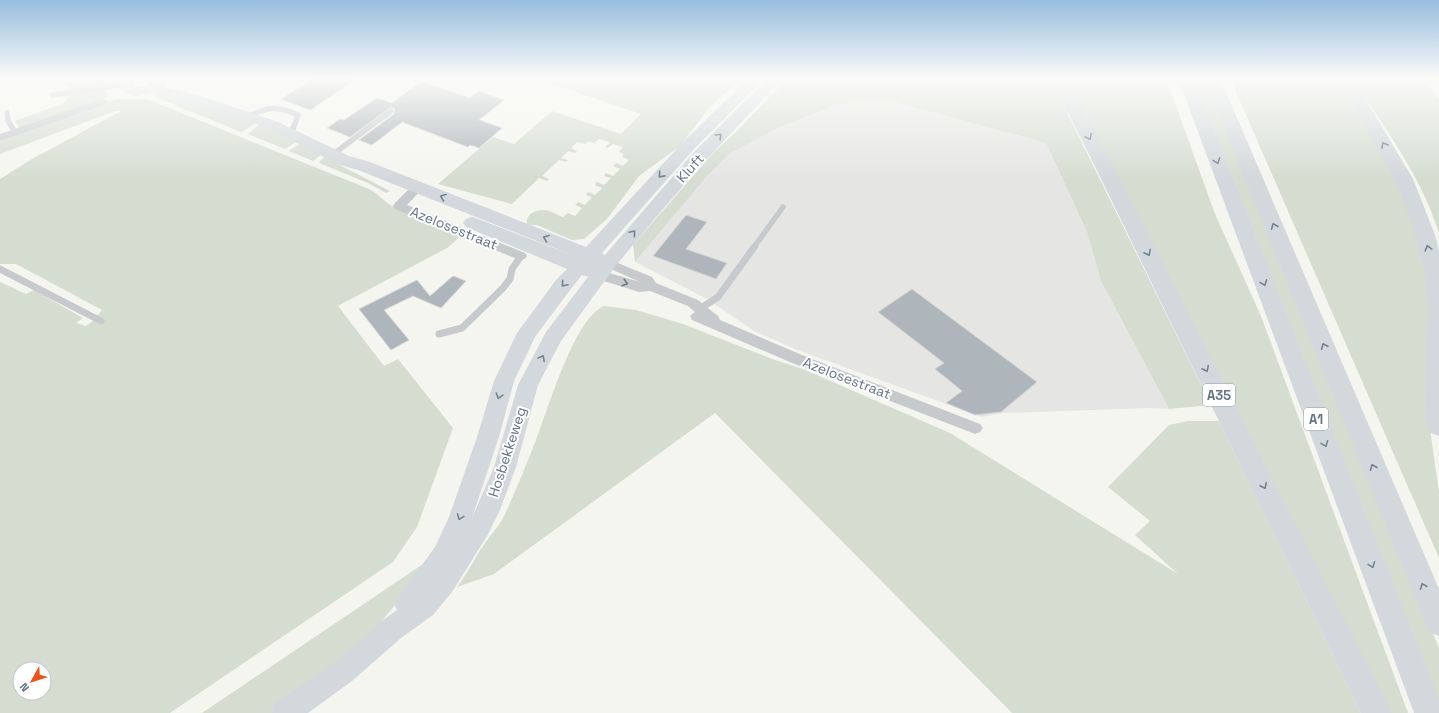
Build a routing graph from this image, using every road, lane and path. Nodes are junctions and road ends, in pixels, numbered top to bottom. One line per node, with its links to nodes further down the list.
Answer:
1 (76, 111): 11 (street)
2 (234, 111): 13 (main road, Azelosestraat)
3 (391, 111): 13 (lane)
4 (724, 111): 17 (main road, Kluft, one-way to 17)
5 (744, 111): 17 (main road, Kluft, one-way to 5)
6 (1076, 111): 26 (highway, A35, one-way to 26)
7 (1199, 111): 27 (highway, A1, one-way to 27)
8 (1226, 111): 24 (highway, A1, one-way to 8)
9 (1364, 111): 22 (highway, one-way to 9)
10 (7, 113): 11 (lane)
11 (15, 133): 12 (street)
12 (0, 138)
13 (337, 157): 14 (main road, Azelosestraat)
14 (413, 192): 16 (street, Azelosestraat); 17 (main road, Azelosestraat)
15 (783, 207): 19 (lane)
16 (521, 256): 21 (lane)
17 (594, 265): 19 (street, Azelosestraat); 25 (main road, Hosbekkeweg)
18 (0, 269): 20 (lane)
19 (699, 312): 23 (street, Azelosestraat)
20 (101, 322)
21 (439, 334)
22 (1439, 426)
23 (976, 428)
24 (1439, 622)
25 (285, 713)
26 (1377, 713)
27 (1429, 713)

